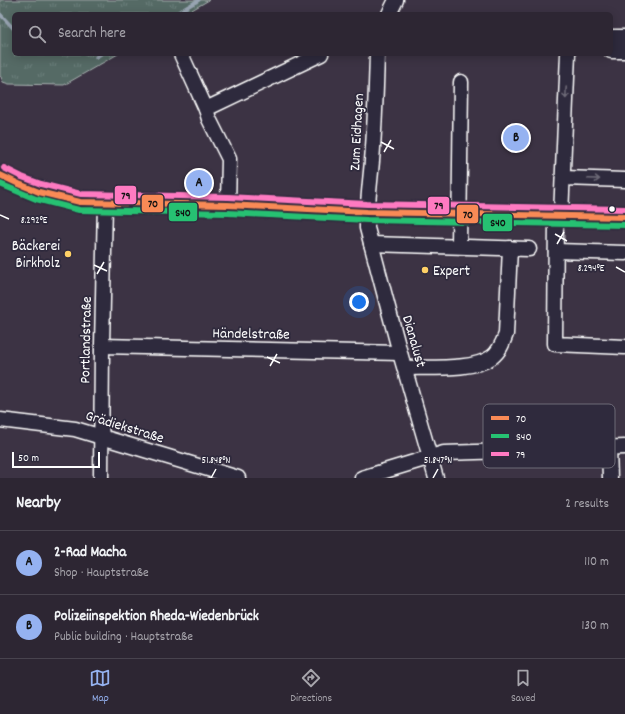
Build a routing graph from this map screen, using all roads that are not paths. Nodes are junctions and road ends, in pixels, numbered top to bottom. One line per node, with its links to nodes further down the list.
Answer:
1 (396, 0): 2 (street)
2 (390, 12)
3 (613, 37): 4 (street)
4 (625, 37)
5 (613, 51): 6 (street)
6 (625, 52)
7 (182, 56): 12 (street)
8 (317, 56): 12 (street)
9 (378, 56): 18 (street, Zum Eidhagen)
10 (568, 56): 14 (street, one-way to 14)
11 (461, 82): 19 (street)
12 (206, 109): 17 (street)
13 (0, 175): 16 (street)
14 (563, 178): 15 (street, one-way to 15); 20 (street)
15 (625, 180)
16 (105, 203): 17 (street); 28 (street, Portlandstraße)
17 (228, 205): 18 (street)
18 (367, 212): 19 (street); 22 (street, Dianalust)
19 (459, 213): 20 (street); 23 (street)
20 (559, 215): 21 (street); 26 (street)
21 (625, 217)
22 (371, 244): 23 (street); 30 (street, Dianalust)
23 (459, 246): 24 (street)
24 (510, 248): 25 (street); 31 (street)
25 (529, 249)
26 (556, 250): 27 (street); 29 (street)
27 (625, 253)
28 (102, 346): 30 (street, Händelstraße); 33 (street, Portlandstraße)
29 (625, 347)
30 (400, 353): 31 (street, Dianalust)
31 (404, 368): 37 (street, Dianalust)
32 (0, 420): 33 (street, Grädiekstraße)
33 (100, 437): 40 (street, Portlandstraße); 41 (street, Grädiekstraße)
34 (625, 447): 35 (street)
35 (615, 448)
36 (483, 452): 37 (street)
37 (431, 457): 39 (street); 42 (street, Dianalust)
38 (610, 468): 43 (street)
39 (366, 477)
40 (101, 478)
41 (238, 478)
42 (436, 478)
43 (610, 478)

